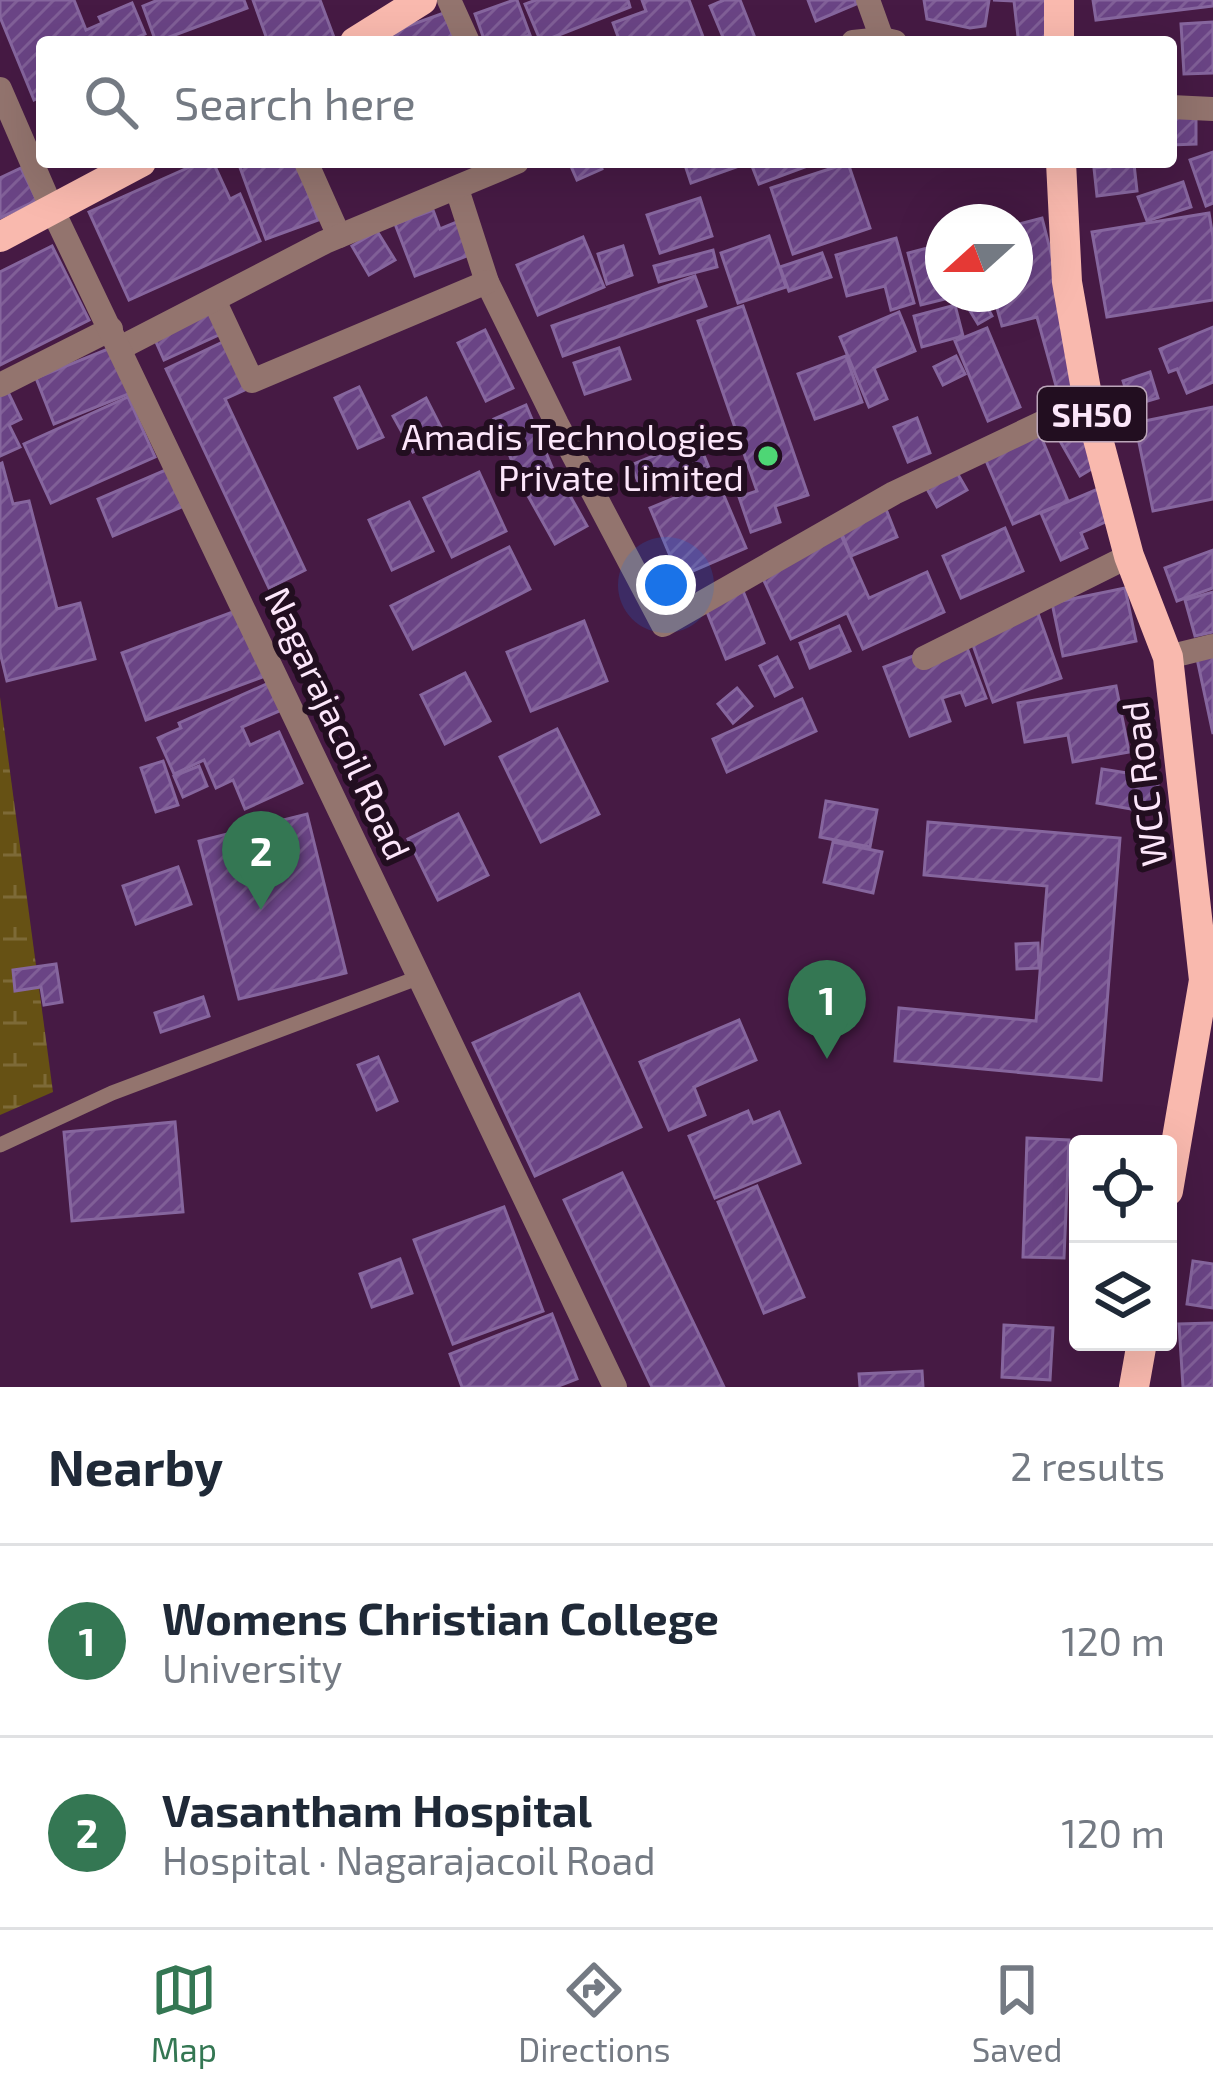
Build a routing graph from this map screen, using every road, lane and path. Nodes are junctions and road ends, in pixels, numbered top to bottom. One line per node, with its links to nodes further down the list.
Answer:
1 (422, 0): 5 (main road)
2 (449, 0): 6 (street)
3 (868, 0): 7 (street)
4 (1059, 0): 8 (main road)
5 (365, 36)
6 (465, 36)
7 (887, 36)
8 (1059, 36)
9 (0, 89): 17 (street, Nagarajacoil Road)
10 (1177, 107): 11 (street)
11 (1213, 109)
12 (129, 168): 17 (main road)
13 (309, 168): 18 (street)
14 (504, 168): 16 (street)
15 (1061, 168): 24 (main road, WCC Road / SH50)
16 (457, 189): 18 (street); 20 (street)
17 (52, 208): 19 (main road); 22 (street, Nagarajacoil Road)
18 (339, 236): 21 (street)
19 (0, 237)
20 (488, 283): 21 (street); 24 (street)
21 (214, 300): 22 (street)
22 (115, 338): 23 (street); 29 (street, Nagarajacoil Road)
23 (0, 386)
24 (1088, 401): 25 (main road, WCC Road / SH50)
25 (1130, 556): 27 (main road, WCC Road / SH50); 28 (street)
26 (1213, 646): 27 (street)
27 (1168, 657): 30 (main road, WCC Road / SH50)
28 (924, 658)
29 (420, 977): 31 (lane); 34 (street, Nagarajacoil Road)
30 (1209, 988): 32 (main road, WCC Road / SH50)
31 (0, 1145)
32 (1177, 1146)
33 (1140, 1351): 35 (main road)
34 (614, 1387)
35 (1134, 1387)

